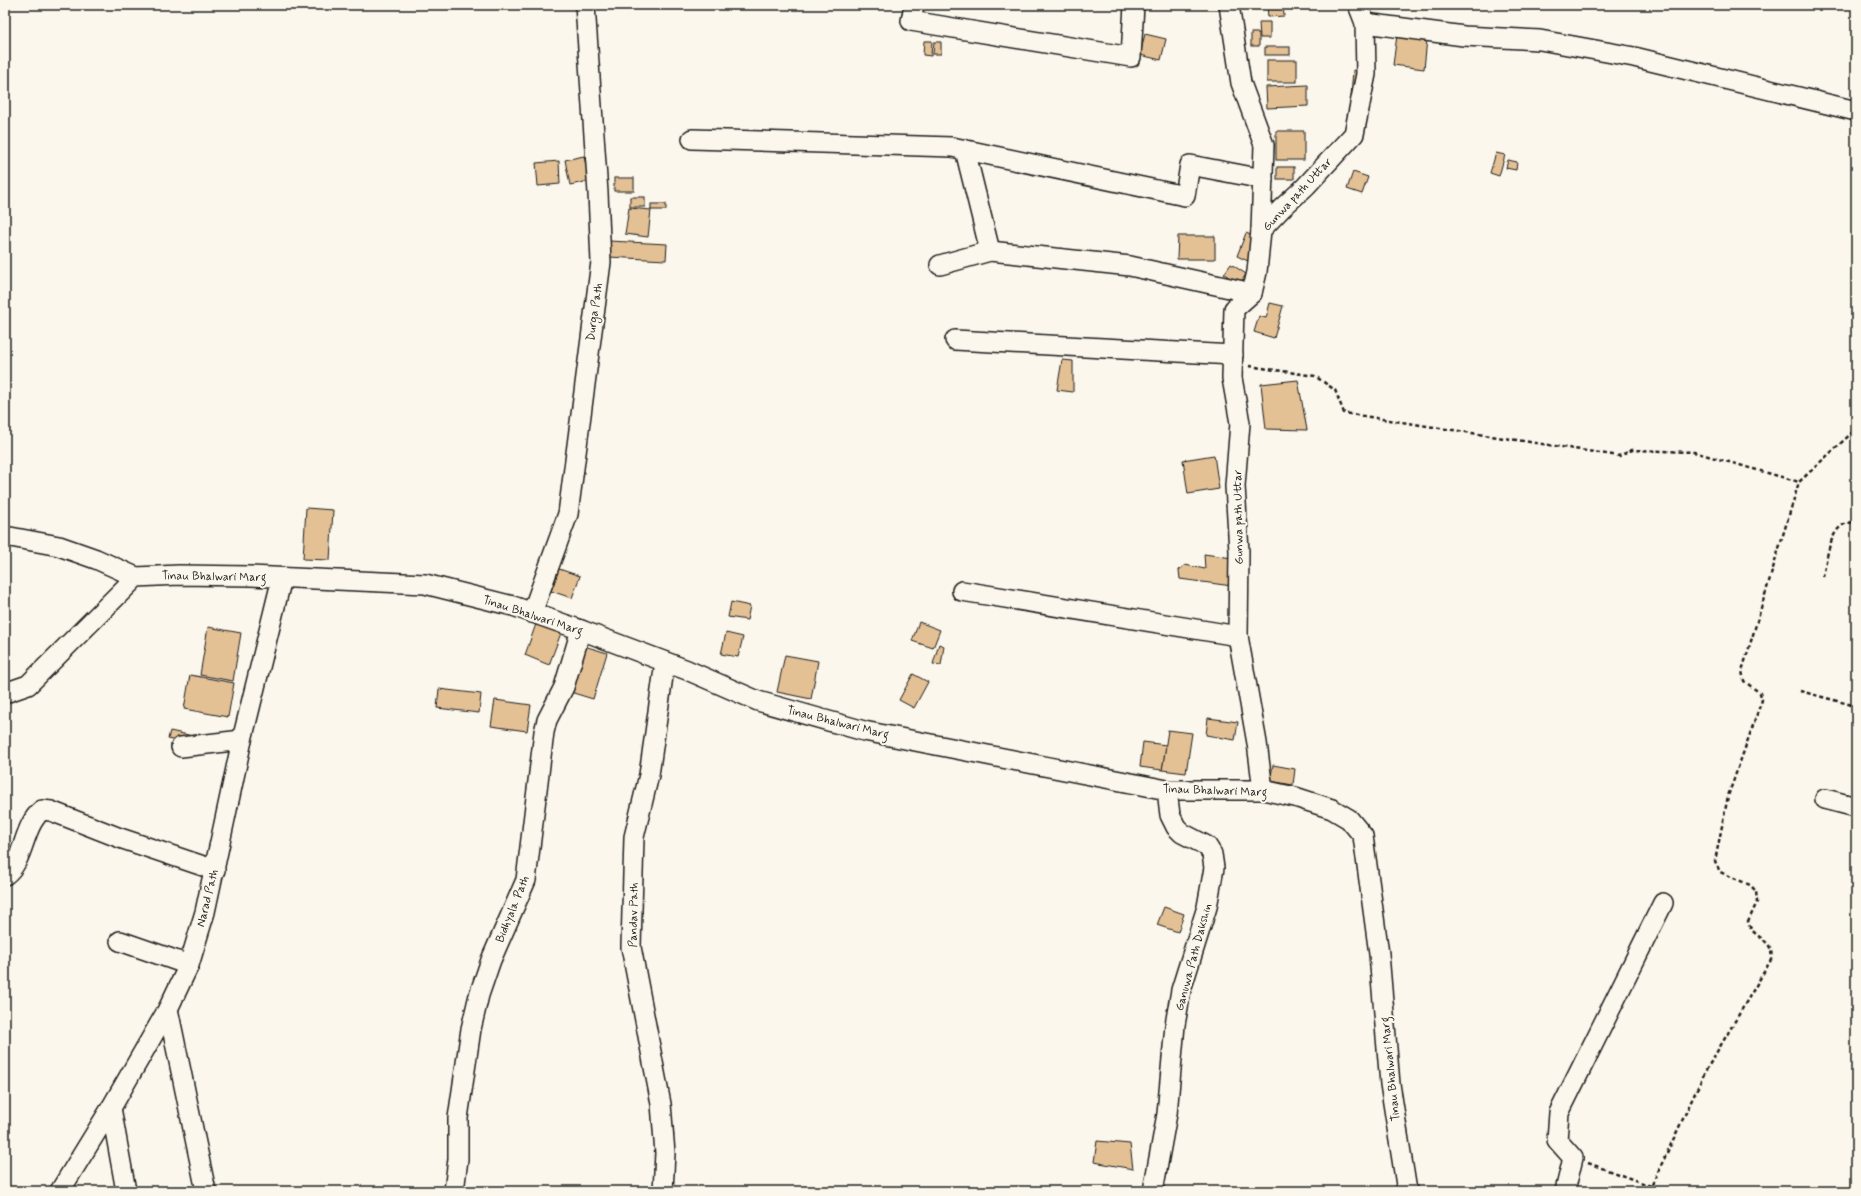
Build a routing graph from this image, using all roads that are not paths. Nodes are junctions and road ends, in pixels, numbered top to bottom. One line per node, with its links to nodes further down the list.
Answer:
1 (585, 5): 21 (street, Durga Path)
2 (914, 5): 3 (street)
3 (1134, 5)
4 (1228, 5): 10 (street)
5 (1358, 5): 6 (street, Gunwa path Uttar)
6 (1365, 23): 7 (street); 11 (street, Gunwa path Uttar)
7 (1856, 111)
8 (692, 139): 9 (street)
9 (964, 150): 10 (street); 12 (street)
10 (1263, 179): 11 (street)
11 (1261, 230): 14 (street, Gunwa path Uttar)
12 (990, 251): 13 (street); 14 (street)
13 (940, 265)
14 (1252, 293): 16 (street, Gunwa path Uttar)
15 (955, 340): 16 (street)
16 (1233, 360): 23 (street, Gunwa path Uttar)
17 (5, 536): 18 (street)
18 (136, 576): 19 (street, Tinau Bhalwari Marg); 25 (street)
19 (282, 578): 21 (street, Tinau Bhalwari Marg); 26 (street, Narad Path)
20 (962, 590): 23 (street)
21 (532, 613): 22 (street, Tinau Bhalwari Marg)
22 (581, 630): 24 (street, Tinau Bhalwari Marg); 42 (street, Bidhyala Path)
23 (1238, 636): 29 (street, Gunwa path Uttar)
24 (665, 662): 28 (street, Tinau Bhalwari Marg); 43 (street, Pandav Path)
25 (5, 693)
26 (242, 740): 27 (street); 32 (street, Narad Path)
27 (181, 747)
28 (1167, 790): 29 (street, Tinau Bhalwari Marg); 44 (street, Ganuwa Path Dakshin)
29 (1263, 790): 45 (street, Tinau Bhalwari Marg)
30 (1825, 799): 31 (street)
31 (1856, 807)
32 (214, 870): 33 (street); 36 (street, Narad Path)
33 (5, 875)
34 (1663, 903): 46 (street)
35 (120, 941): 36 (street)
36 (189, 965): 37 (street, Narad Path)
37 (168, 1008): 38 (street, Narad Path); 41 (street)
38 (111, 1108): 39 (street, Narad Path); 40 (street)
39 (60, 1191)
40 (126, 1191)
41 (206, 1191)
42 (454, 1191)
43 (663, 1191)
44 (1153, 1191)
45 (1407, 1191)
46 (1565, 1191)

